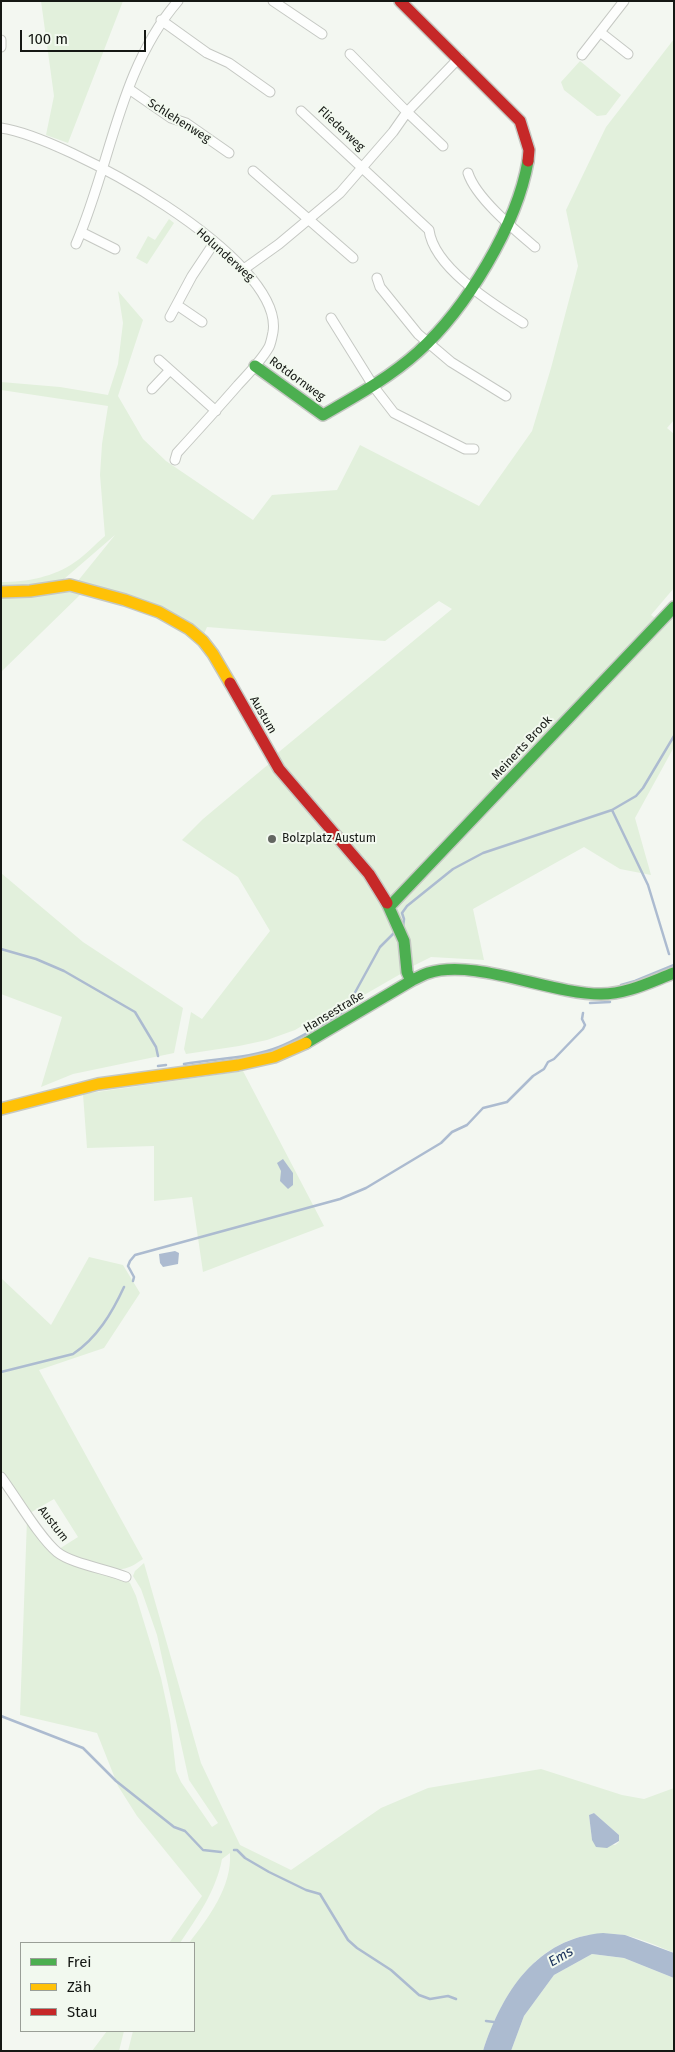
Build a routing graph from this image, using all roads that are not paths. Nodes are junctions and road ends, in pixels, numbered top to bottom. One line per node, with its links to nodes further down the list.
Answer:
1 (178, 1): 5 (street)
2 (273, 1): 7 (street)
3 (400, 1): 13 (street)
4 (624, 1): 6 (street)
5 (161, 20): 14 (street); 15 (street)
6 (600, 32): 11 (street); 12 (street)
7 (322, 34)
8 (1, 40): 9 (street)
9 (1, 47)
10 (350, 54): 17 (street)
11 (628, 54)
12 (582, 55)
13 (459, 58): 17 (street, Fliederweg); 26 (street, Rotdornweg)
14 (129, 88): 20 (street, Schlehenweg); 21 (street)
15 (270, 92)
16 (301, 110): 22 (street, Fliederweg)
17 (407, 112): 19 (street); 22 (street, Fliederweg)
18 (1, 128): 21 (street, Holunderweg)
19 (443, 146)
20 (229, 153)
21 (103, 168): 27 (street); 28 (street, Holunderweg)
22 (363, 168): 25 (street, Fliederweg); 35 (street, Fliederweg)
23 (254, 171): 25 (street)
24 (468, 173): 26 (street)
25 (308, 220): 32 (street); 33 (street, Fliederweg)
26 (508, 223): 30 (street); 35 (street, Rotdornweg)
27 (81, 232): 29 (street); 31 (street)
28 (214, 243): 33 (street, Holunderweg); 36 (street)
29 (76, 244)
30 (535, 248)
31 (115, 249)
32 (352, 258)
33 (244, 269): 43 (street, Holunderweg)
34 (378, 278): 41 (street)
35 (471, 288): 40 (street); 41 (street, Rotdornweg)
36 (176, 305): 37 (street); 39 (street)
37 (170, 317)
38 (331, 318): 45 (street)
39 (202, 322)
40 (523, 323)
41 (428, 342): 45 (street, Rotdornweg); 47 (street)
42 (159, 360): 44 (street)
43 (255, 366): 45 (street, Rotdornweg); 48 (street, Holunderweg)
44 (170, 370): 46 (street); 48 (street)
45 (374, 387): 49 (street)
46 (152, 389)
47 (506, 396)
48 (216, 411): 50 (street, Holunderweg)
49 (474, 449)
50 (175, 460)
51 (1, 592): 53 (street, Austum)
52 (674, 608): 53 (street, Meinerts Brook)
53 (389, 907): 55 (street, Austum)
54 (674, 973): 55 (street, Hansestraße)
55 (411, 981): 56 (street, Hansestraße)
56 (1, 1109)
57 (1, 1477): 58 (street, Austum)
58 (126, 1577)

